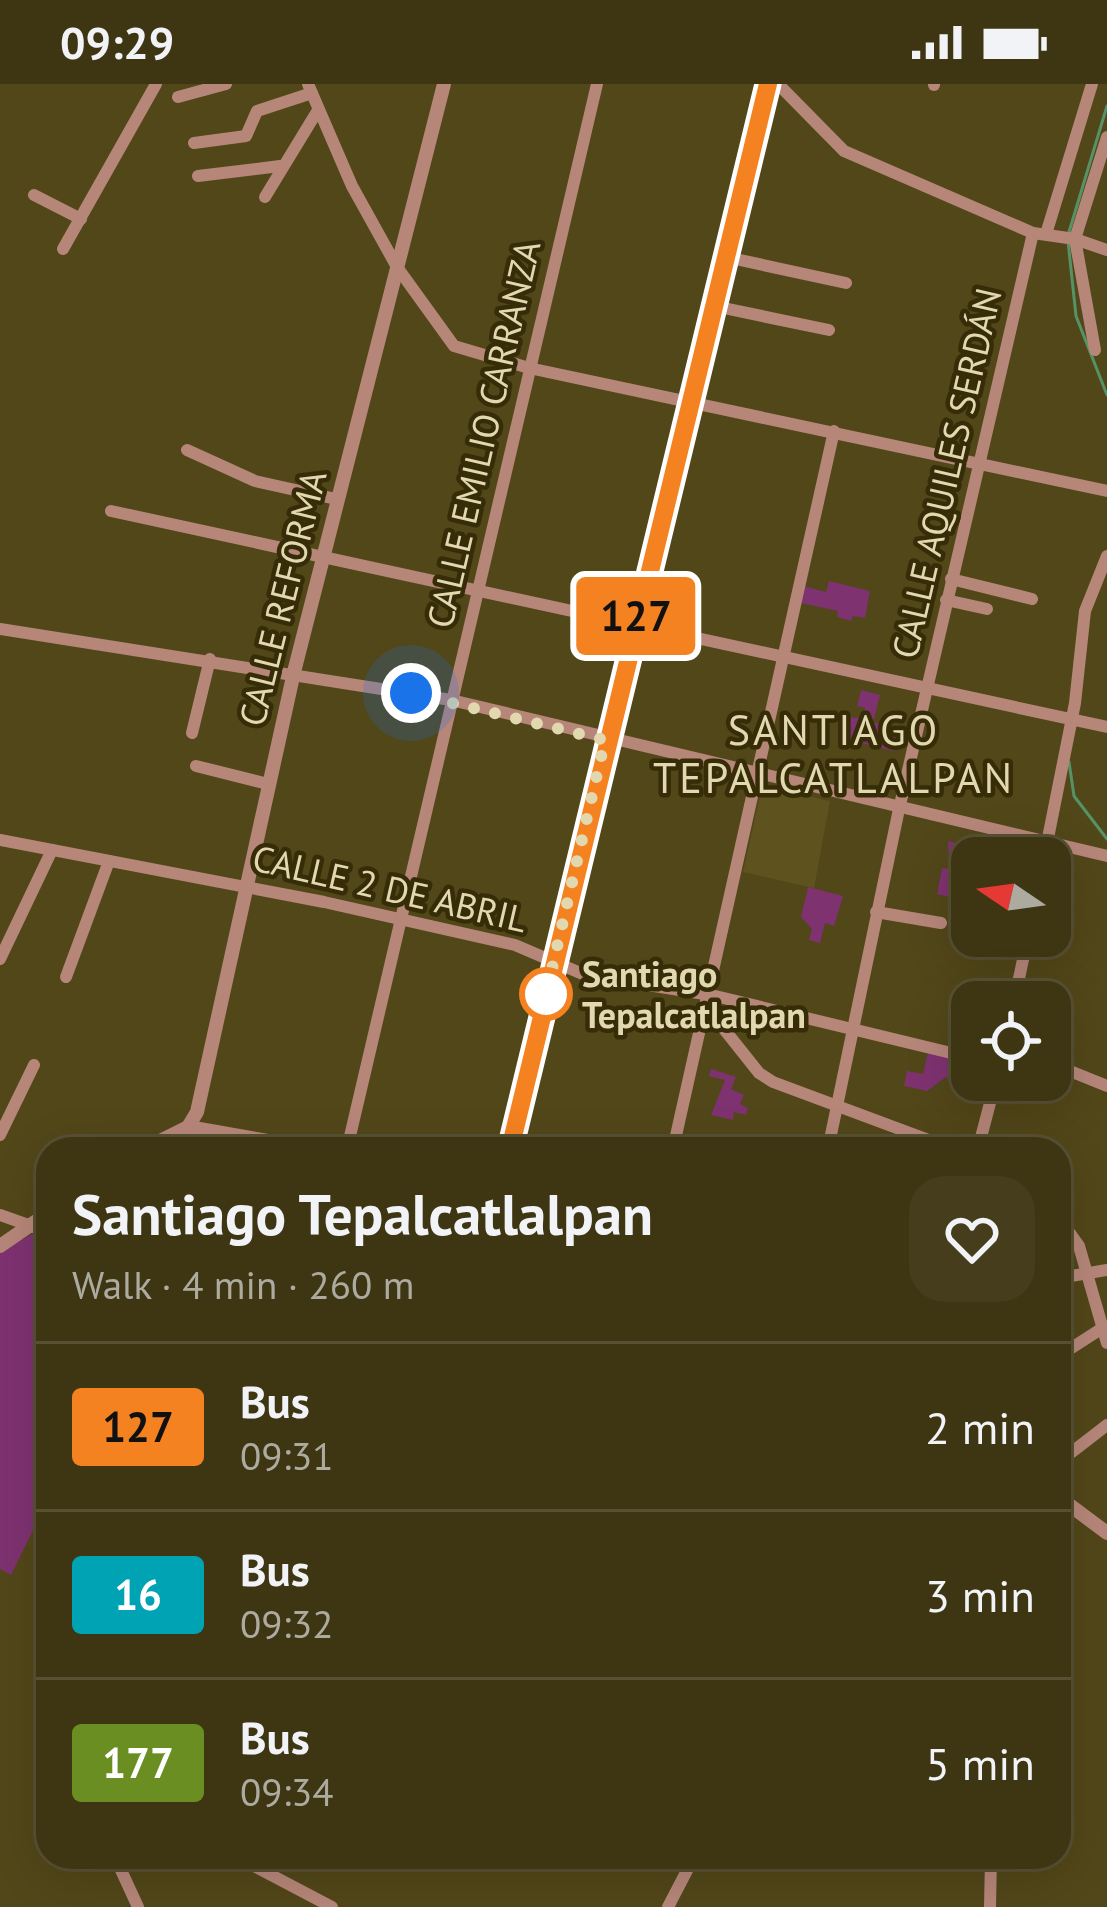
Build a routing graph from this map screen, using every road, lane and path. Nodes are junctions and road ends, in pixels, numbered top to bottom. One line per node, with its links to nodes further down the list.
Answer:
1 (156, 84): 17 (street)
2 (226, 84): 9 (street)
3 (444, 84): 22 (street, CALLE REFORMA)
4 (597, 84): 27 (street, CALLE EMILIO CARRANZA)
5 (768, 84): 21 (street)
6 (778, 84): 18 (street)
7 (1093, 84): 18 (street)
8 (310, 89): 10 (street); 12 (street)
9 (178, 97)
10 (318, 110): 13 (street); 22 (street)
11 (1107, 140): 18 (street, CALLE AQUILES SERDÁN)
12 (194, 143)
13 (280, 166): 14 (street); 16 (street)
14 (198, 176)
15 (34, 195): 17 (street)
16 (266, 197)
17 (81, 219): 19 (street)
18 (1057, 236): 20 (street); 26 (street); 31 (street, CALLE AQUILES SERDÁN)
19 (63, 249)
20 (1107, 250)
21 (726, 257): 23 (street); 24 (street)
22 (397, 267): 27 (street); 33 (street, CALLE REFORMA)
23 (846, 283)
24 (714, 305): 25 (street); 28 (street)
25 (829, 330)
26 (1095, 350)
27 (529, 368): 28 (street); 38 (street, CALLE EMILIO CARRANZA)
28 (692, 403): 29 (street); 42 (street)
29 (834, 431): 31 (street); 44 (street)
30 (187, 450): 33 (street)
31 (979, 460): 32 (street); 37 (street, CALLE AQUILES SERDÁN)
32 (1107, 490)
33 (336, 499): 35 (street, CALLE REFORMA)
34 (111, 511): 35 (street)
35 (324, 555): 38 (street); 46 (street, CALLE REFORMA)
36 (1107, 556): 49 (street)
37 (951, 579): 39 (street); 40 (street, CALLE AQUILES SERDÁN)
38 (477, 588): 42 (street); 48 (street, CALLE EMILIO CARRANZA)
39 (1033, 599)
40 (946, 600): 41 (street); 47 (street, CALLE AQUILES SERDÁN)
41 (987, 609)
42 (634, 625): 44 (street); 52 (street)
43 (0, 629): 45 (street)
44 (780, 657): 47 (street); 54 (street)
45 (210, 659): 46 (street); 51 (street)
46 (294, 673): 48 (street); 55 (street, CALLE REFORMA)
47 (926, 689): 49 (street); 56 (street, CALLE AQUILES SERDÁN)
48 (451, 700): 52 (street); 66 (street, CALLE EMILIO CARRANZA)
49 (1070, 720): 50 (street); 58 (street)
50 (1107, 727)
51 (192, 733)
52 (605, 740): 54 (street); 68 (street)
53 (196, 766): 55 (street)
54 (757, 776): 56 (street); 71 (street)
55 (268, 784): 64 (street, CALLE REFORMA)
56 (898, 809): 57 (street); 65 (street, CALLE AQUILES SERDÁN)
57 (1021, 837)
58 (1048, 837)
59 (0, 840): 61 (street, CALLE 2 DE ABRIL)
60 (1071, 848): 62 (street)
61 (52, 850): 63 (street, CALLE 2 DE ABRIL); 69 (street)
62 (1107, 856)
63 (109, 861): 64 (street, CALLE 2 DE ABRIL); 70 (street)
64 (244, 885): 66 (street, CALLE 2 DE ABRIL); 79 (street, CALLE REFORMA)
65 (876, 912): 67 (street); 72 (street, CALLE AQUILES SERDÁN)
66 (400, 921): 68 (street, CALLE 2 DE ABRIL); 83 (street, CALLE EMILIO CARRANZA)
67 (940, 923)
68 (553, 958): 71 (street, CALLE 2 DE ABRIL); 84 (street)
69 (0, 959)
70 (66, 977)
71 (710, 1002): 72 (street, CALLE 2 DE ABRIL); 78 (street); 85 (street)
72 (853, 1030): 73 (street, CALLE 2 DE ABRIL); 78 (street, CALLE AQUILES SERDÁN)
73 (951, 1053)
74 (34, 1065): 80 (street)
75 (1071, 1071): 76 (street)
76 (1107, 1086)
77 (991, 1101): 88 (street)
78 (839, 1105): 86 (street, CALLE AQUILES SERDÁN); 87 (street)
79 (188, 1126): 81 (street); 82 (street)
80 (0, 1135)
81 (166, 1137)
82 (248, 1137)
83 (350, 1137)
84 (513, 1137)
85 (676, 1137)
86 (831, 1137)
87 (913, 1137)
88 (981, 1137)
89 (0, 1215): 91 (street)
90 (36, 1224): 91 (street)
91 (31, 1228): 92 (street); 94 (street)
92 (36, 1229)
93 (1071, 1235): 96 (street)
94 (0, 1246)
95 (1107, 1270): 96 (street)
96 (1088, 1274): 97 (street); 98 (street)
97 (1071, 1277)
98 (1101, 1329): 99 (street); 100 (street)
99 (1107, 1343)
100 (1071, 1348)
101 (1107, 1425): 102 (street)
102 (1071, 1453)
103 (1071, 1506): 104 (street)
104 (1107, 1533)
105 (121, 1869): 109 (street)
106 (260, 1869): 110 (street)
107 (688, 1869): 111 (street)
108 (991, 1869): 112 (street)
109 (138, 1907)
110 (332, 1907)
111 (668, 1907)
112 (990, 1907)

